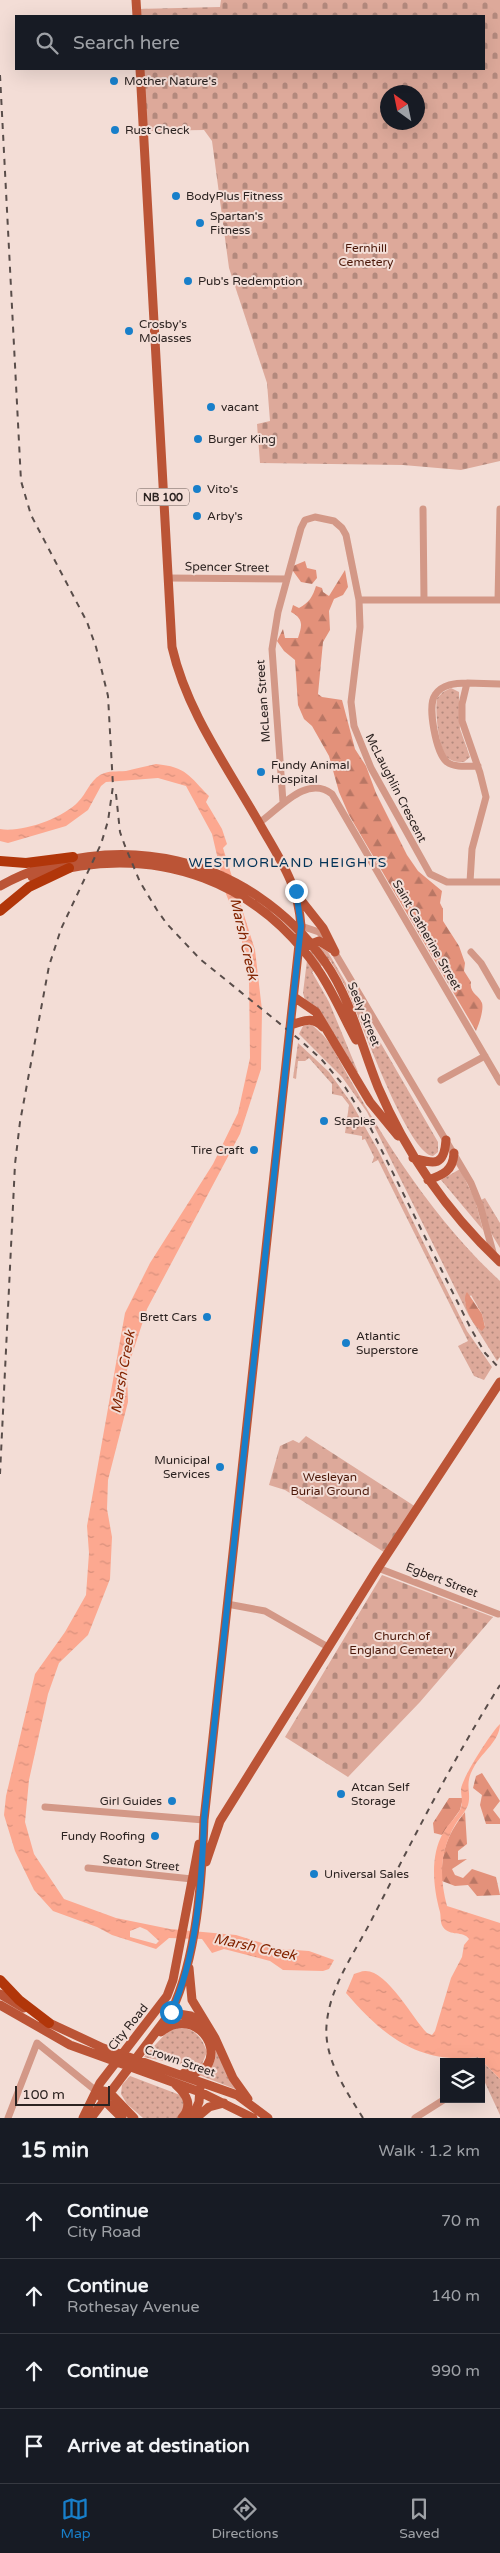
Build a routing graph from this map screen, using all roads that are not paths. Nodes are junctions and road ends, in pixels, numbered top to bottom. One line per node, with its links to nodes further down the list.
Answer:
1 (136, 0): 2 (main road)
2 (137, 15)
3 (140, 70): 7 (main road, NB 100)
4 (423, 509): 10 (street)
5 (500, 509): 11 (street)
6 (296, 546): 8 (street, McLean Street); 9 (street, McLaughlin Crescent)
7 (168, 578): 8 (street, Spencer Street); 16 (main road, NB 100)
8 (287, 579): 15 (street, McLean Street)
9 (359, 600): 10 (street); 20 (street, McLaughlin Crescent)
10 (424, 600): 11 (street)
11 (499, 600)
12 (467, 683): 13 (street); 14 (street); 14 (street)
13 (500, 684)
14 (478, 766): 20 (street)
15 (283, 802): 16 (street); 35 (street, Saint Catherine Street)
16 (259, 823): 24 (main road, NB 100)
17 (73, 858): 18 (highway); 22 (main road, Seely Street); 30 (main road, Seely Street)
18 (0, 861)
19 (69, 868): 23 (main road, Seely Street); 25 (highway); 30 (main road, Seely Street)
20 (470, 882): 21 (street, McLaughlin Crescent)
21 (500, 882)
22 (0, 886)
23 (0, 892)
24 (297, 895): 26 (main road, NB 100); 27 (main road)
25 (0, 911)
26 (301, 926): 27 (street); 29 (main road, NB 100)
27 (335, 952): 29 (main road); 38 (street)
28 (471, 952): 31 (street)
29 (298, 956): 32 (main road, NB 100)
30 (321, 966): 39 (main road, Seely Street)
31 (500, 996)
32 (294, 997): 33 (main road, NB 100); 34 (main road)
33 (291, 1025): 34 (main road); 46 (main road, NB 100)
34 (328, 1033): 39 (main road)
35 (485, 1056): 36 (street); 37 (street, Saint Catherine Street)
36 (441, 1080)
37 (500, 1082)
38 (446, 1140): 40 (street); 41 (main road)
39 (406, 1146): 41 (main road, Seely Street)
40 (454, 1153): 42 (main road); 43 (street)
41 (413, 1158): 42 (main road, Seely Street)
42 (428, 1180): 43 (main road, Seely Street)
43 (497, 1259)
44 (500, 1382): 45 (main road)
45 (378, 1568): 47 (street, Egbert Street); 48 (main road)
46 (227, 1604): 48 (street); 50 (main road, NB 100)
47 (498, 1614)
48 (328, 1647): 51 (main road)
49 (45, 1806): 50 (street)
50 (204, 1820): 51 (main road); 53 (main road, NB 100); 54 (main road, NB 100)
51 (220, 1822): 53 (main road)
52 (88, 1868): 54 (street, Seaton Street)
53 (202, 1874): 55 (main road, City Road / NB 100)
54 (192, 1879): 59 (main road, City Road / NB 100)
55 (188, 1959): 60 (main road, City Road / NB 100); 62 (main road)
56 (0, 1980): 61 (highway)
57 (0, 1994): 61 (main road, Crown Street)
58 (0, 2005): 65 (main road, Crown Street)
59 (156, 2012): 60 (main road); 67 (main road, City Road / NB 100)
60 (171, 2012): 62 (main road); 63 (main road, City Road / NB 100)
61 (49, 2023): 64 (main road, Crown Street)
62 (211, 2030): 72 (main road)
63 (142, 2049): 64 (main road); 69 (main road, City Road / NB 100)
64 (179, 2073): 66 (main road, Crown Street)
65 (170, 2080): 68 (main road, Crown Street); 78 (main road)
66 (199, 2080): 68 (main road); 72 (main road, Crown Street)
67 (95, 2090): 69 (main road); 73 (street); 74 (main road, City Road / NB 100)
68 (200, 2092): 71 (main road, Crown Street); 79 (main road)
69 (106, 2096): 75 (main road, City Road / NB 100); 76 (main road); 77 (main road)
70 (440, 2102): 83 (street)
71 (224, 2103): 80 (main road); 81 (main road, Crown Street)
72 (253, 2105): 82 (main road, Crown Street)
73 (8, 2118)
74 (83, 2118)
75 (91, 2118)
76 (122, 2118)
77 (134, 2118)
78 (182, 2118)
79 (192, 2118)
80 (196, 2118)
81 (253, 2118)
82 (268, 2118)
83 (415, 2118)

